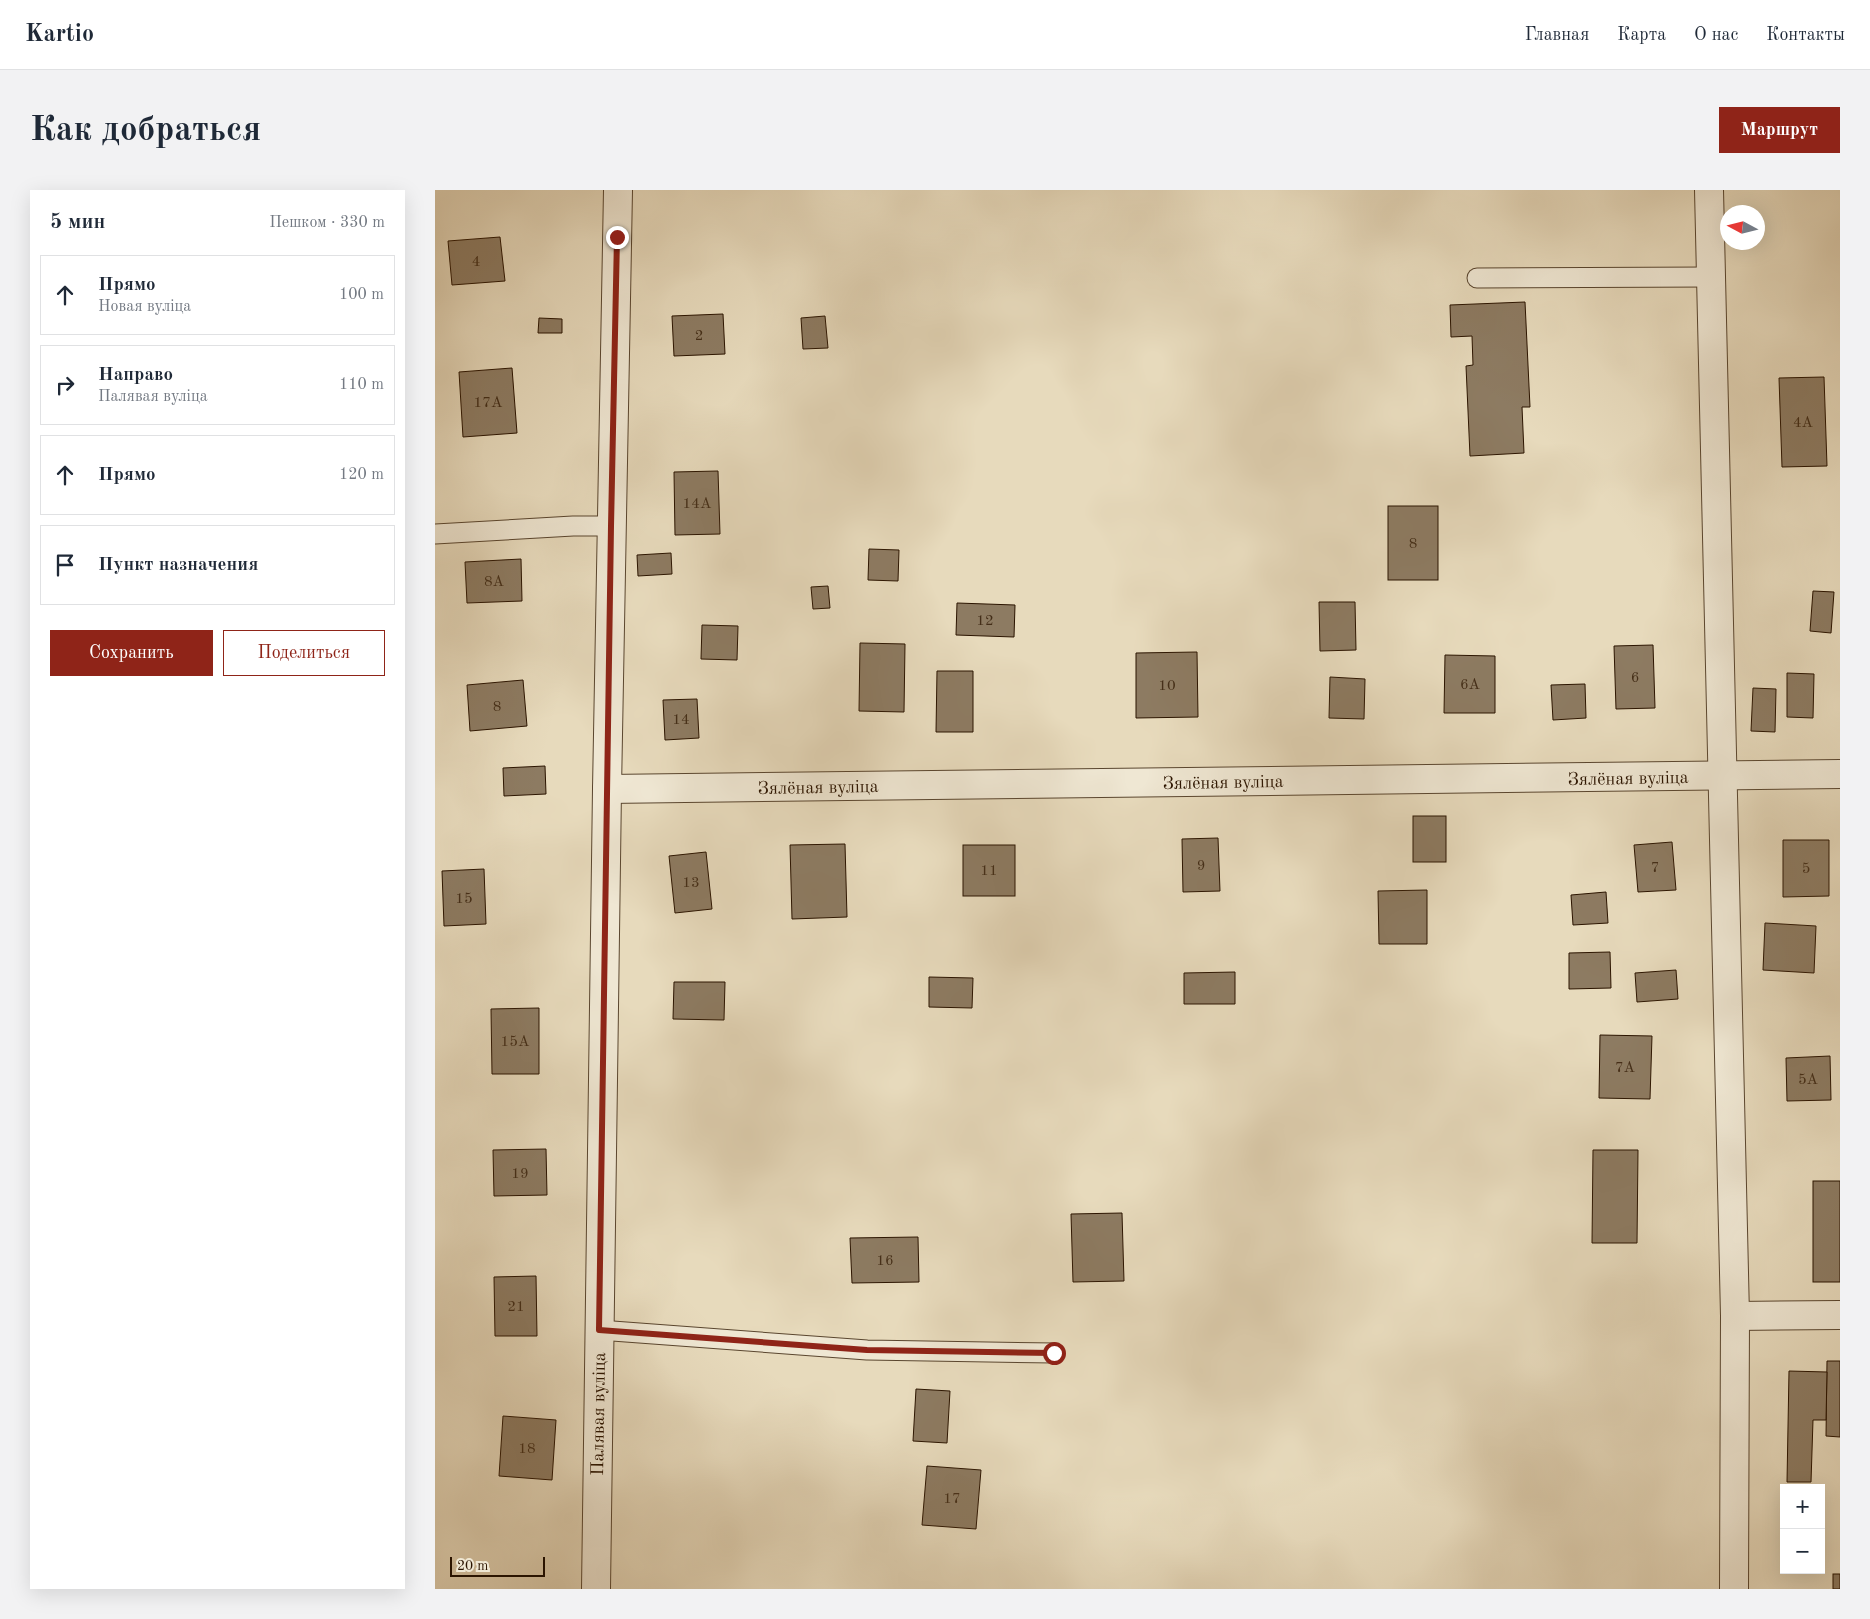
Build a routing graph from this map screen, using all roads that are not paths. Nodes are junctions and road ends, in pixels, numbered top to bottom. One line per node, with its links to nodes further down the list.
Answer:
1 (618, 190): 5 (street, Палявая вуліца)
2 (1709, 190): 3 (street)
3 (1711, 277): 4 (lane); 8 (street)
4 (1477, 278)
5 (611, 526): 6 (lane); 9 (street, Палявая вуліца)
6 (435, 534)
7 (1840, 774): 8 (street, Зялёная вуліца)
8 (1723, 777): 9 (street, Зялёная вуліца); 11 (street)
9 (607, 789): 12 (street, Палявая вуліца)
10 (1840, 1315): 11 (street)
11 (1735, 1316): 15 (street)
12 (599, 1330): 13 (lane); 14 (street, Палявая вуліца)
13 (1054, 1353)
14 (596, 1589)
15 (1734, 1589)

